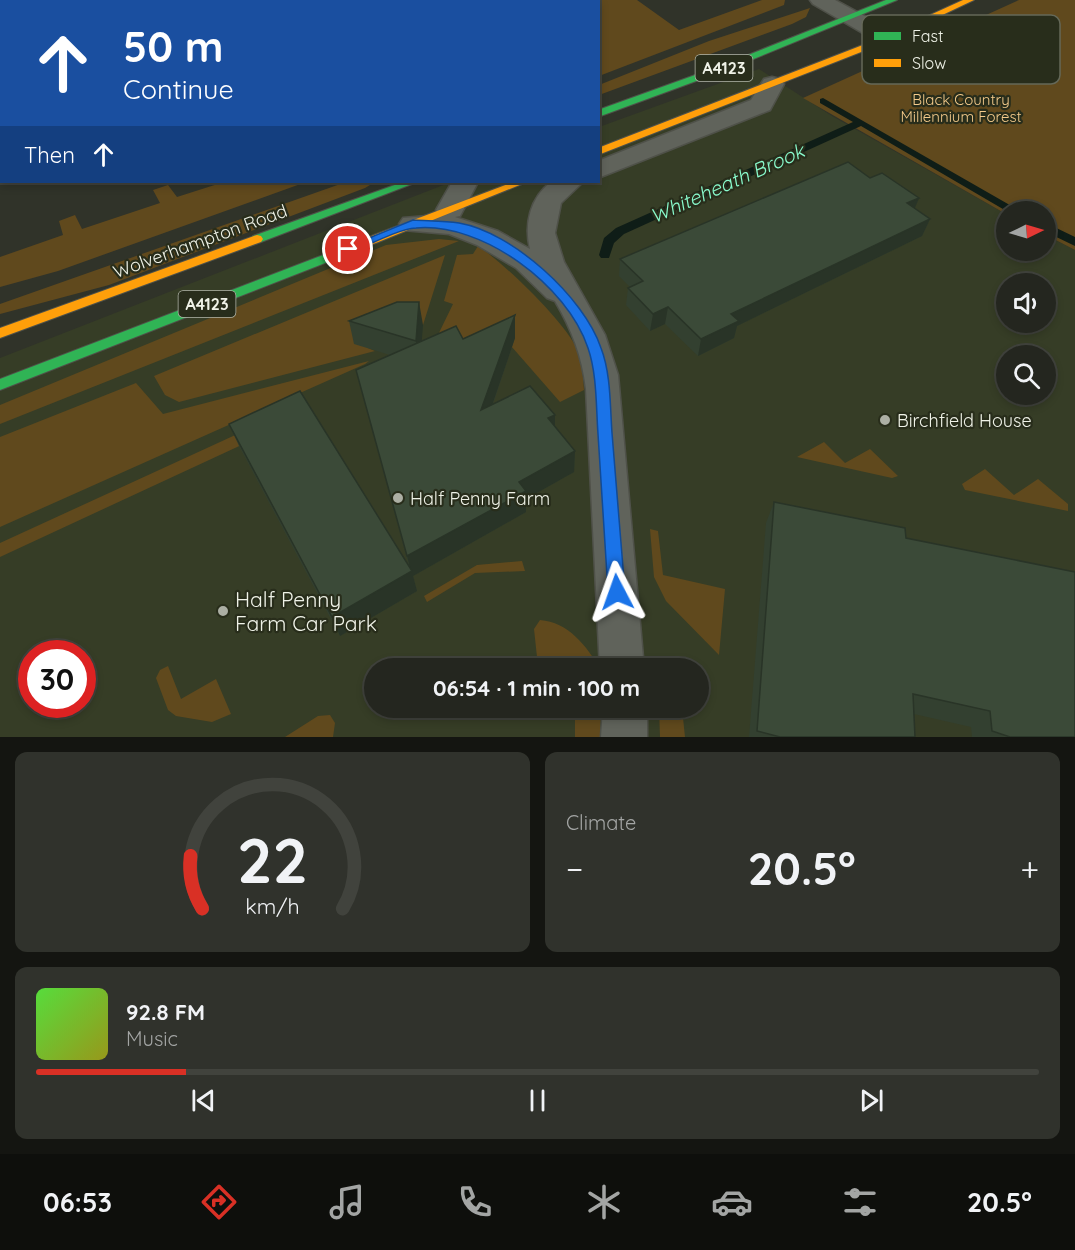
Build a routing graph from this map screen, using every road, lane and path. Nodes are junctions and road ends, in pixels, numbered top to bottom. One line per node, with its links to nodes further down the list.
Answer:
1 (820, 0): 4 (street)
2 (893, 0): 5 (highway)
3 (970, 0): 7 (highway, A4123)
4 (849, 9): 5 (street); 8 (street); 11 (highway, A4123)
5 (870, 10): 6 (street)
6 (881, 15)
7 (937, 15)
8 (862, 19)
9 (862, 48): 10 (highway, A4123)
10 (772, 84): 12 (highway, A4123); 13 (street)
11 (600, 113)
12 (600, 151)
13 (600, 169)
14 (464, 183): 18 (street)
15 (519, 183): 18 (highway, A4123)
16 (567, 183): 20 (street)
17 (400, 184): 21 (highway, Wolverhampton Road / A4123)
18 (450, 210): 19 (highway, A4123)
19 (413, 224): 20 (street); 22 (highway, A4123)
20 (576, 314): 23 (street)
21 (0, 333)
22 (0, 385)
23 (621, 658)
24 (625, 718): 25 (street)
25 (624, 737)

